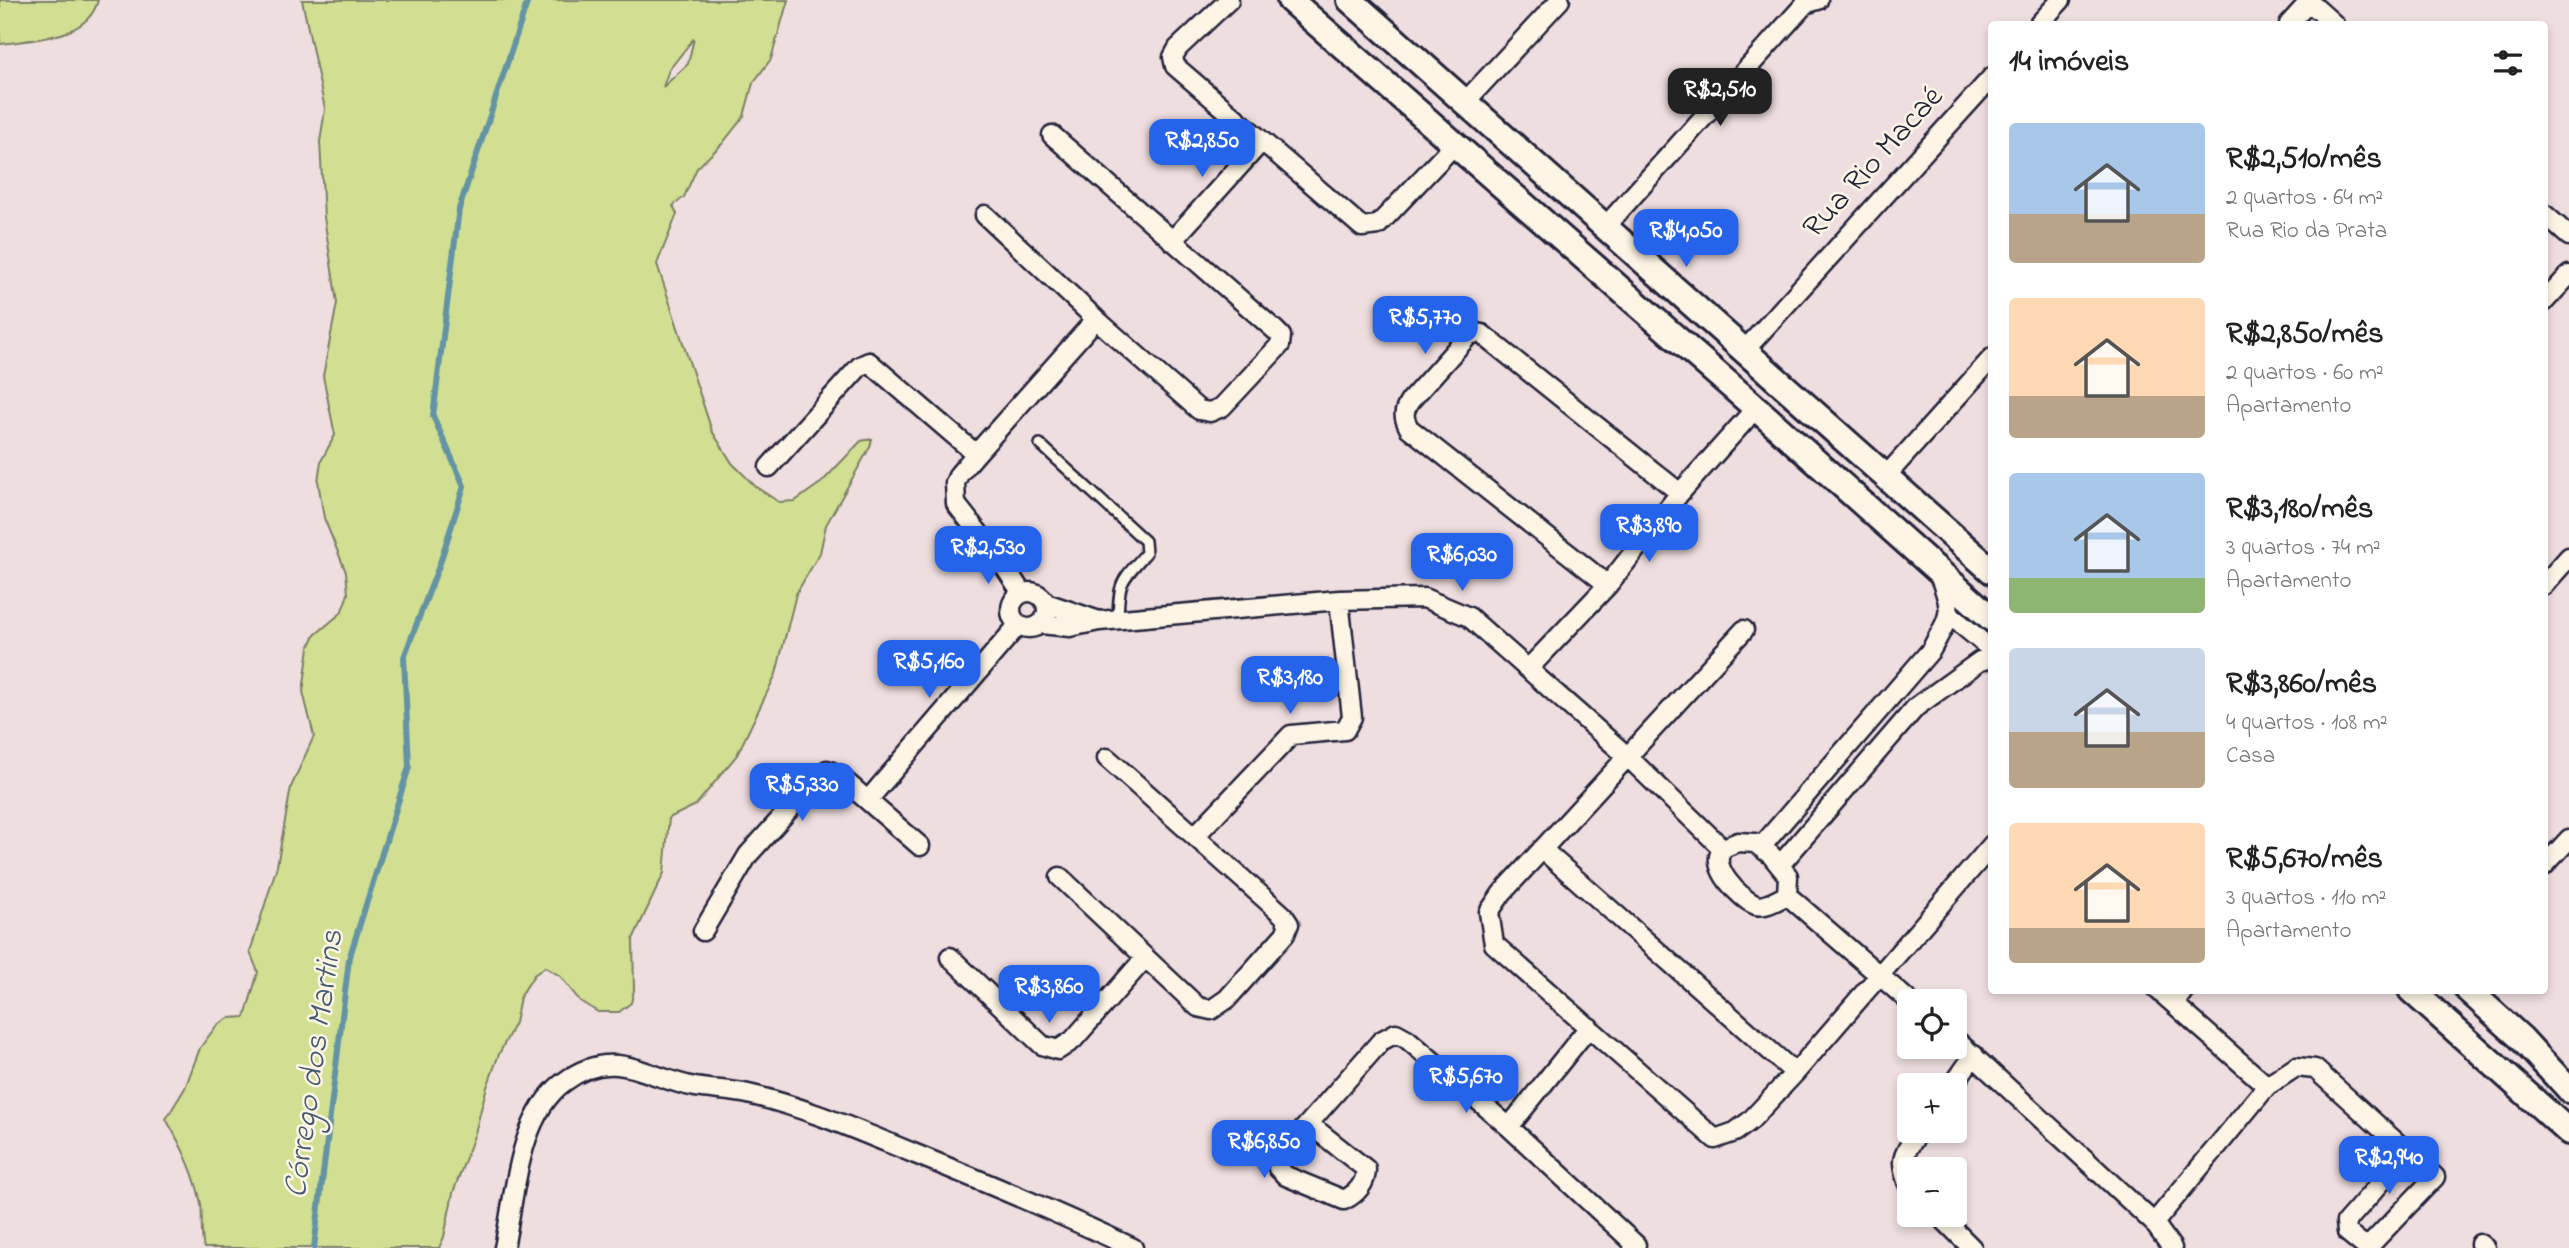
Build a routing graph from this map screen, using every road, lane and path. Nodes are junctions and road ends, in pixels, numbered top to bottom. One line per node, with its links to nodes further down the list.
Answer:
1 (1229, 0): 15 (street)
2 (1290, 0): 16 (main road)
3 (1350, 0): 12 (main road)
4 (1560, 0): 12 (street)
5 (2061, 0): 8 (street)
6 (1808, 1): 22 (street)
7 (2308, 1): 9 (street); 10 (street)
8 (2042, 21)
9 (2291, 21)
10 (2331, 21)
11 (1988, 81): 28 (street, Rua Rio Macaé)
12 (1465, 102): 14 (main road)
13 (1052, 135): 24 (street)
14 (1501, 135): 17 (main road); 18 (main road)
15 (1261, 142): 16 (street); 24 (street)
16 (1454, 145): 17 (main road)
17 (1474, 161): 19 (main road)
18 (1541, 171): 19 (main road); 22 (main road)
19 (1516, 200): 30 (main road)
20 (985, 215): 27 (street)
21 (2548, 218): 23 (street)
22 (1604, 228): 28 (main road)
23 (2569, 236)
24 (1172, 241): 27 (street)
25 (2569, 275): 26 (street)
26 (2548, 299)
27 (1096, 318): 32 (street)
28 (1744, 351): 34 (main road)
29 (1988, 362): 34 (street)
30 (1756, 408): 35 (main road); 36 (street)
31 (1040, 444): 48 (lane)
32 (976, 454): 33 (street); 43 (street)
33 (769, 467)
34 (1885, 477): 39 (main road)
35 (1846, 489): 38 (main road); 40 (main road)
36 (1680, 494): 42 (street); 42 (street)
37 (2569, 557): 41 (street)
38 (1936, 568): 46 (street); 47 (main road)
39 (1988, 568)
40 (1988, 570)
41 (2548, 581)
42 (1608, 585): 55 (street)
43 (1017, 598): 45 (street); 50 (street)
44 (1339, 600): 48 (street); 55 (street); 59 (street)
45 (1046, 603): 49 (street); 51 (street)
46 (1950, 615): 53 (street); 62 (street)
47 (1988, 615)
48 (1118, 620): 49 (street)
49 (1099, 621): 51 (street)
50 (1018, 624): 51 (street); 58 (street)
51 (1041, 624)
52 (1744, 630): 56 (street)
53 (1988, 647)
54 (1988, 659): 67 (street)
55 (1529, 668): 56 (street)
56 (1628, 757): 63 (street); 64 (street)
57 (1107, 758): 59 (street)
58 (868, 800): 61 (street); 70 (street)
59 (1195, 836): 72 (street)
60 (2569, 839): 66 (street)
61 (920, 846)
62 (1761, 847): 64 (street); 67 (street)
63 (1542, 849): 78 (street); 81 (street)
64 (1723, 849): 69 (street)
65 (1988, 850): 73 (street)
66 (2548, 862)
67 (1780, 865): 69 (street)
68 (1060, 877): 72 (street)
69 (1787, 895): 73 (street)
70 (703, 931)
71 (950, 957): 72 (street)
72 (1144, 958)
73 (1879, 975): 74 (street); 81 (street)
74 (1897, 991)
75 (2415, 994): 87 (main road)
76 (2472, 994): 84 (main road)
77 (2179, 997): 83 (street)
78 (1589, 1027): 81 (street); 86 (street)
79 (1967, 1049): 80 (street)
80 (1974, 1055): 82 (street); 89 (street)
81 (1795, 1073)
82 (1961, 1073)
83 (2267, 1086): 88 (street); 89 (street)
84 (2569, 1090)
85 (1309, 1124): 85 (street); 86 (street)
86 (1509, 1127): 93 (street)
87 (2569, 1132)
88 (2408, 1152): 88 (street)
89 (2154, 1223): 95 (street)
90 (1951, 1227): 94 (street)
91 (504, 1248): 92 (street)
92 (1133, 1248)
93 (1633, 1248)
94 (1972, 1248)
95 (2172, 1248)

